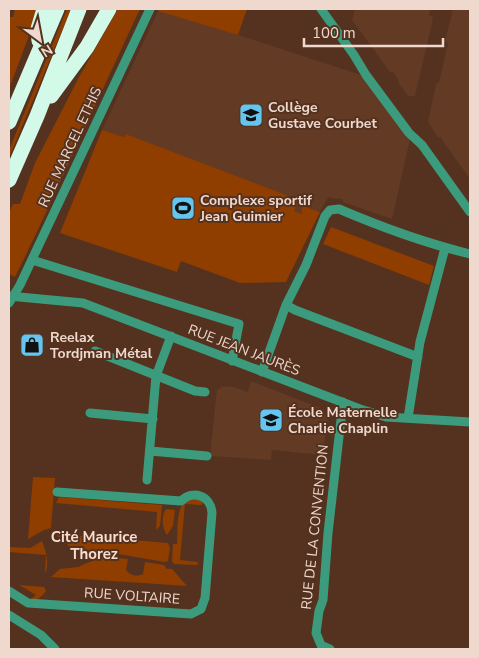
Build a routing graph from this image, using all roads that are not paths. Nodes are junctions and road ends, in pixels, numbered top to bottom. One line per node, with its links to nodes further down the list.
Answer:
1 (44, 9): 7 (highway)
2 (57, 9): 7 (highway)
3 (79, 9): 8 (highway)
4 (109, 9): 8 (highway)
5 (150, 9): 14 (street, RUE MARCEL ETHIS)
6 (321, 9): 11 (street)
7 (40, 48): 9 (highway)
8 (38, 116): 10 (highway)
9 (9, 122)
10 (9, 180)
11 (470, 212)
12 (445, 248): 13 (street); 16 (street); 19 (street)
13 (470, 254)
14 (32, 260): 15 (street, RUE MARCEL ETHIS); 20 (street)
15 (10, 298): 17 (street, RUE JEAN JAURÈS)
16 (286, 305): 19 (street); 21 (street)
17 (171, 336): 20 (street, RUE JEAN JAURÈS); 22 (street)
18 (95, 351): 22 (street)
19 (418, 357): 27 (street)
20 (232, 361): 21 (street, RUE JEAN JAURÈS)
21 (262, 372): 24 (street, RUE JEAN JAURÈS)
22 (156, 376): 23 (street); 26 (street)
23 (205, 392)
24 (343, 402): 27 (street, RUE JEAN JAURÈS); 36 (street, RUE DE LA CONVENTION)
25 (90, 413): 26 (street)
26 (153, 418): 29 (street)
27 (408, 418): 28 (street, RUE JEAN JAURÈS)
28 (470, 422)
29 (150, 451): 30 (street); 31 (street)
30 (207, 456)
31 (147, 480)
32 (57, 492): 33 (street, RUE VOLTAIRE)
33 (9, 591)
34 (9, 615): 35 (street)
35 (55, 649)
36 (330, 649)

